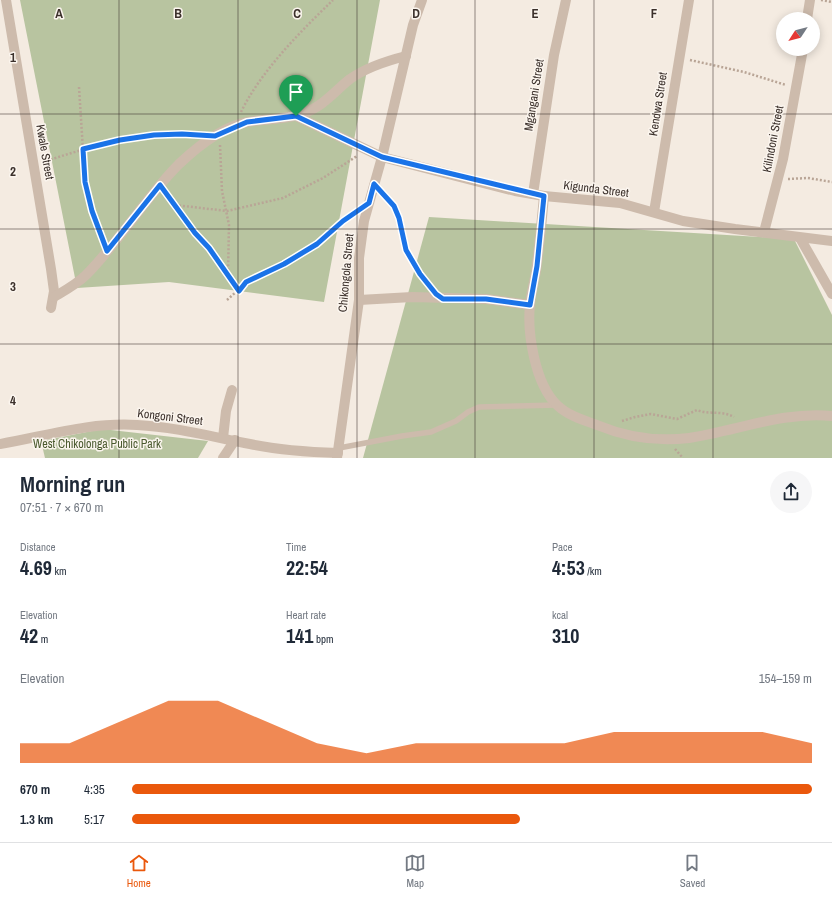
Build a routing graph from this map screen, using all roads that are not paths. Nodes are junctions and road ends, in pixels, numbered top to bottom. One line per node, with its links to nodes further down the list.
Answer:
1 (6, 0): 18 (street, Kwale Street)
2 (422, 0): 7 (street, Chikongola Street)
3 (566, 0): 11 (street, Mgangani Street)
4 (689, 0): 13 (street, Kendwa Street)
5 (810, 0): 6 (street)
6 (808, 12)
7 (406, 56): 9 (street); 10 (street, Chikongola Street)
8 (802, 56): 14 (street, Kilindoni Street)
9 (296, 116): 10 (street, Kigunda Street); 18 (street)
10 (382, 157): 11 (street, Kigunda Street); 19 (street, Chikongola Street)
11 (533, 194): 12 (street, Kigunda Street)
12 (544, 196): 13 (street, Kigunda Street); 20 (street)
13 (654, 212): 14 (street, Kigunda Street)
14 (764, 232): 15 (street, Kigunda Street)
15 (800, 238): 16 (street, Kigunda Street); 17 (street)
16 (832, 241)
17 (832, 294)
18 (54, 297): 21 (street, Kwale Street)
19 (359, 300): 20 (street); 28 (street, Chikongola Street)
20 (530, 305): 23 (street)
21 (51, 308)
22 (232, 390): 25 (street)
23 (557, 405): 24 (street); 28 (lane)
24 (832, 416)
25 (223, 438): 26 (street, Kongoni Street); 27 (street, Kongoni Street)
26 (235, 440): 28 (street, Kongoni Street); 29 (street)
27 (0, 444)
28 (338, 453)
29 (223, 458)

